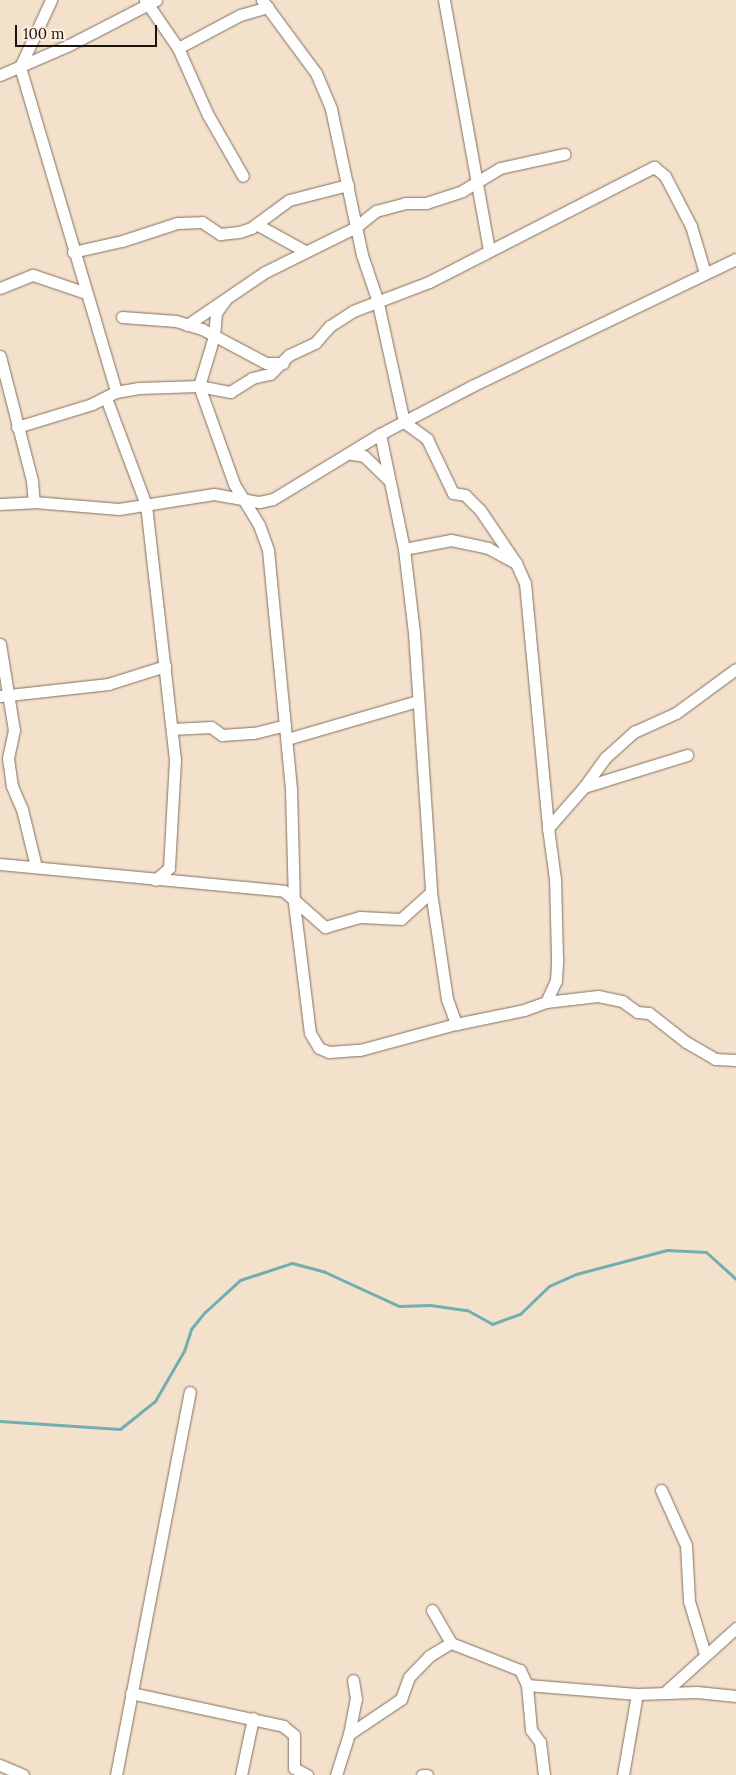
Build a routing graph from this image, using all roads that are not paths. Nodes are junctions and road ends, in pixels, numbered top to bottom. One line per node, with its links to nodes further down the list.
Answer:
1 (51, 0): 6 (street)
2 (444, 0): 10 (street)
3 (150, 1): 5 (street); 6 (street)
4 (265, 3): 5 (street); 11 (street)
5 (178, 48): 9 (street)
6 (20, 67): 7 (street); 16 (street)
7 (0, 74)
8 (564, 154): 10 (street)
9 (243, 176)
10 (478, 182): 13 (street); 14 (street)
11 (348, 185): 12 (street); 13 (street)
12 (256, 224): 15 (street); 16 (street)
13 (356, 227): 15 (street); 22 (street)
14 (489, 249): 18 (street); 22 (street)
15 (305, 251): 21 (street)
16 (73, 252): 20 (street)
17 (736, 259): 18 (street)
18 (705, 273): 30 (street)
19 (0, 288): 20 (street)
20 (86, 293): 29 (street)
21 (226, 299): 24 (street); 25 (street)
22 (377, 299): 27 (street); 30 (street)
23 (122, 317): 24 (street)
24 (187, 325): 25 (street)
25 (214, 336): 27 (street); 28 (street)
26 (0, 356): 31 (street)
27 (283, 363): 28 (street)
28 (199, 386): 29 (street); 35 (street)
29 (111, 395): 31 (street); 38 (street)
30 (404, 422): 32 (street); 40 (street)
31 (17, 427): 36 (street)
32 (380, 434): 33 (street); 34 (street)
33 (352, 454): 34 (street); 35 (street)
34 (388, 479): 39 (street)
35 (243, 499): 38 (street); 46 (street)
36 (34, 502): 37 (street); 38 (street)
37 (0, 504)
38 (146, 505): 42 (street)
39 (404, 549): 40 (street); 45 (street)
40 (516, 563): 51 (street)
41 (0, 644): 44 (street)
42 (165, 666): 44 (street); 47 (street)
43 (736, 669): 50 (street)
44 (4, 695): 53 (street)
45 (418, 701): 48 (street); 55 (street)
46 (285, 725): 47 (street); 48 (street)
47 (172, 729): 54 (street)
48 (287, 739): 56 (street)
49 (687, 755): 50 (street)
50 (584, 787): 51 (street)
51 (548, 828): 57 (street)
52 (0, 864): 53 (street)
53 (36, 867): 54 (street)
54 (155, 880): 56 (street)
55 (431, 892): 56 (street); 58 (street)
56 (294, 903): 58 (street)
57 (546, 1002): 58 (street); 59 (street)
58 (456, 1024)
59 (736, 1060)
60 (190, 1392): 68 (street)
61 (661, 1490): 65 (street)
62 (432, 1610): 64 (street)
63 (736, 1628): 65 (street)
64 (451, 1643): 67 (street); 73 (street)
65 (705, 1654): 69 (street)
66 (353, 1680): 73 (street)
67 (527, 1685): 70 (street); 82 (street)
68 (131, 1693): 72 (street); 76 (street)
69 (664, 1693): 70 (street); 71 (street)
70 (637, 1694): 83 (street)
71 (736, 1696)
72 (253, 1718): 77 (street); 78 (street)
73 (349, 1734): 79 (street)
74 (0, 1765): 75 (street)
75 (23, 1775)
76 (116, 1775)
77 (241, 1775)
78 (307, 1775)
79 (336, 1775)
80 (422, 1775): 81 (street)
81 (427, 1775)
82 (544, 1775)
83 (623, 1775)

